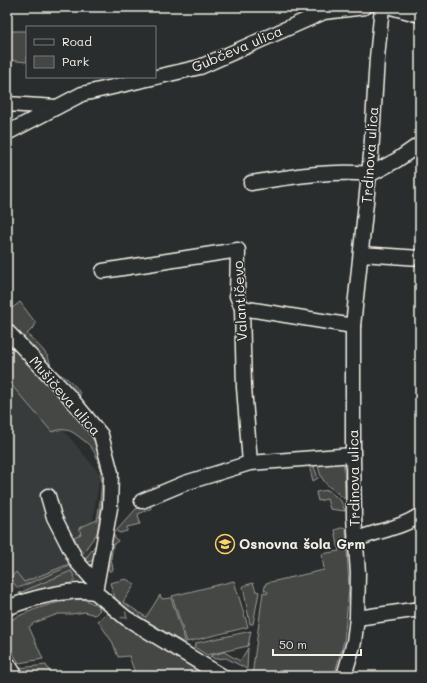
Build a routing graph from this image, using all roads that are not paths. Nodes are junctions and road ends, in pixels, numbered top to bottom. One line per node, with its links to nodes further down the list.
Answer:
1 (365, 7): 4 (street, Gubčeva ulica)
2 (382, 7): 12 (street, Trdinova ulica)
3 (391, 7): 5 (street)
4 (322, 10): 6 (street, Gubčeva ulica)
5 (420, 14)
6 (156, 77)
7 (152, 78): 9 (street, Gubčeva ulica)
8 (7, 104): 9 (street)
9 (57, 107): 10 (street, Gubčeva ulica)
10 (7, 133)
11 (420, 144): 12 (street)
12 (369, 174): 13 (street); 14 (street, Trdinova ulica)
13 (251, 183)
14 (361, 254): 15 (street); 18 (street, Trdinova ulica)
15 (420, 258)
16 (103, 271): 17 (street, Valantičevo)
17 (242, 308): 18 (street); 21 (street, Valantičevo)
18 (353, 326): 20 (street, Trdinova ulica)
19 (7, 331): 26 (street, Mušičeva ulica)
20 (353, 455): 21 (street); 25 (street, Trdinova ulica)
21 (250, 463): 23 (street)
22 (48, 496): 26 (street)
23 (142, 501)
24 (420, 514): 25 (street)
25 (355, 540): 29 (street, Trdinova ulica)
26 (95, 587): 27 (street); 32 (street, one-way to 32)
27 (7, 608)
28 (420, 609): 29 (street)
29 (357, 618): 33 (street, Trdinova ulica)
30 (7, 664): 31 (main road)
31 (14, 676)
32 (222, 676)
33 (344, 676)

